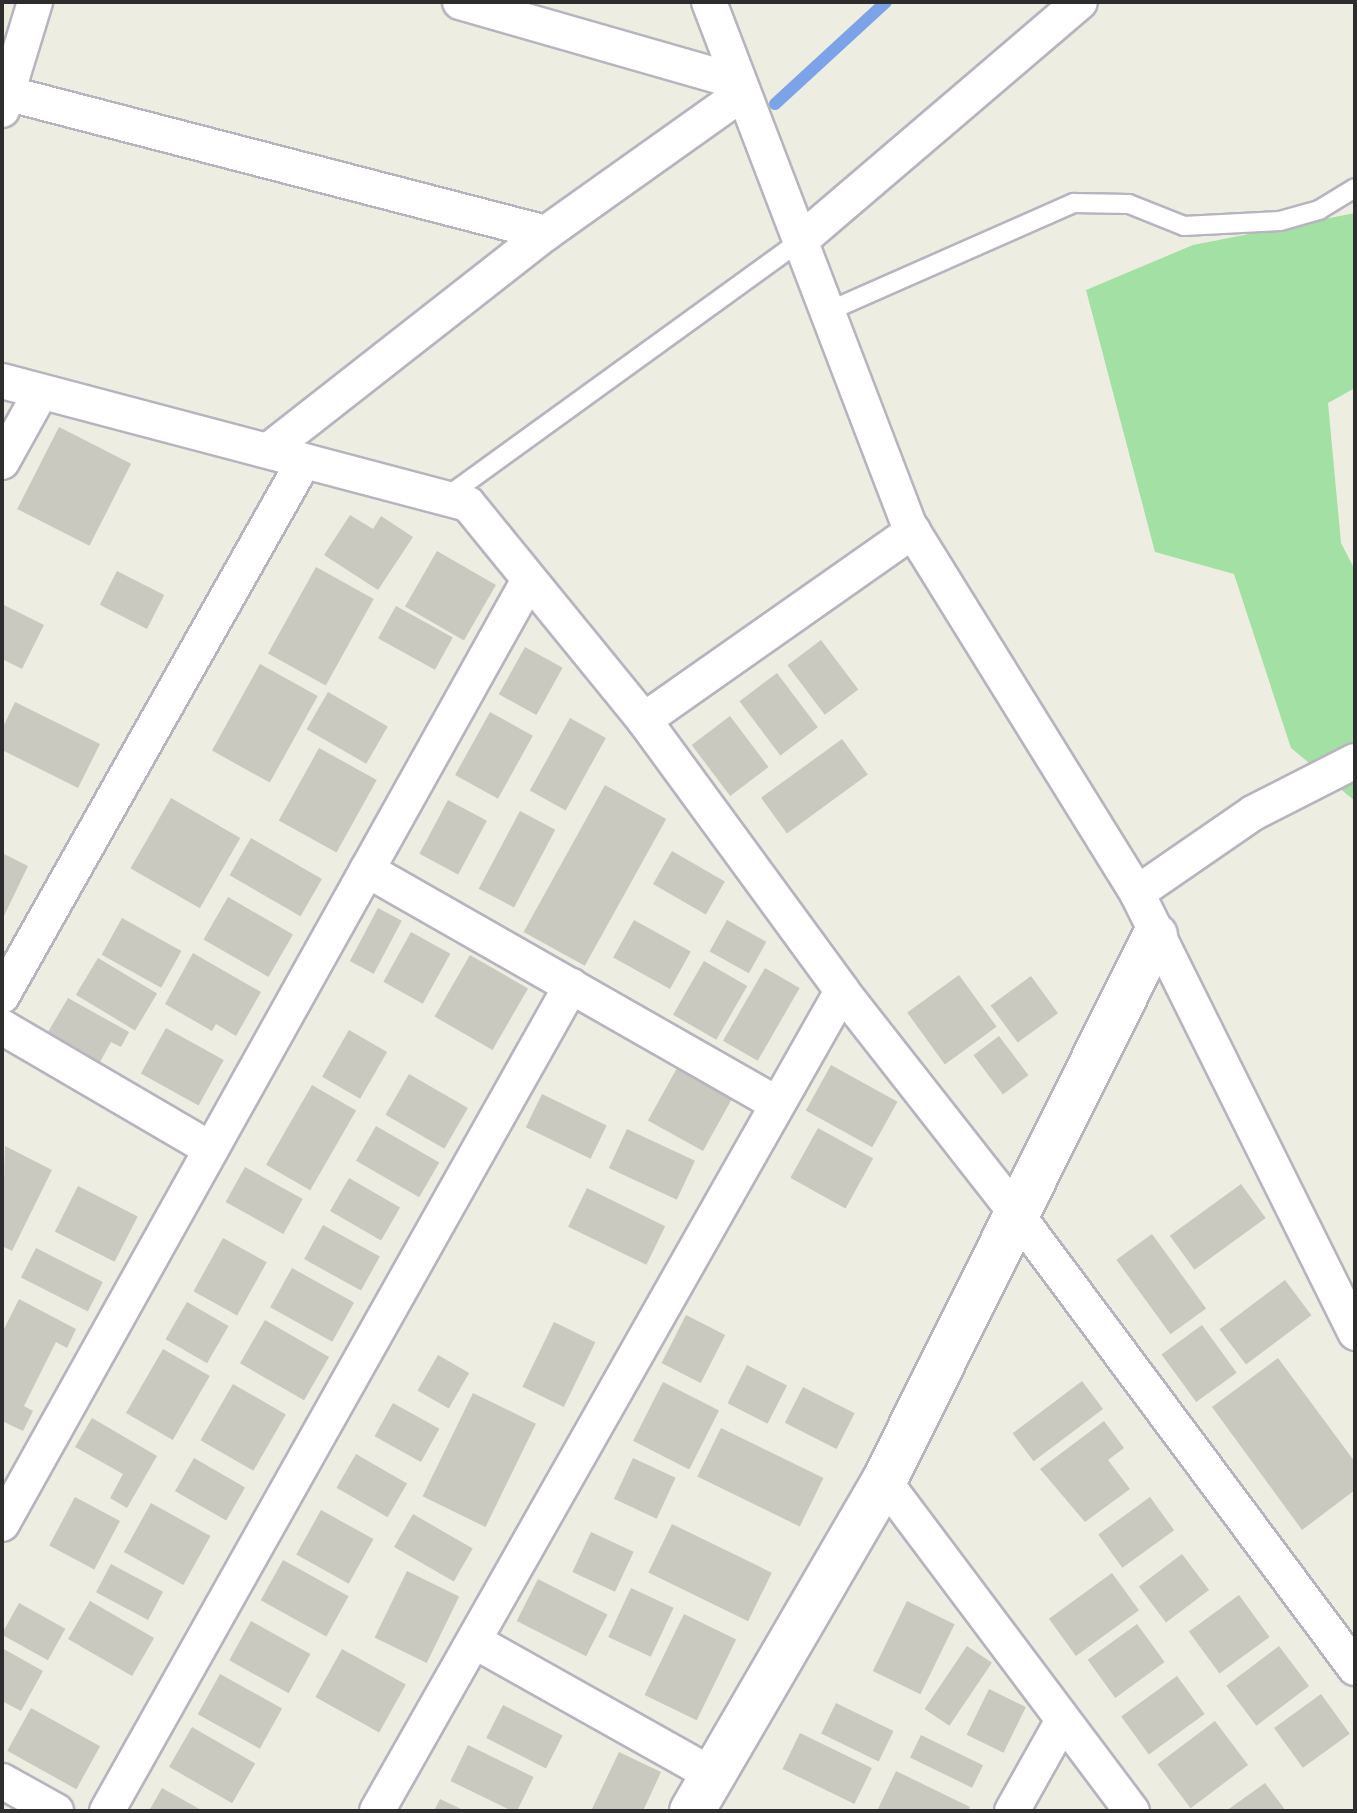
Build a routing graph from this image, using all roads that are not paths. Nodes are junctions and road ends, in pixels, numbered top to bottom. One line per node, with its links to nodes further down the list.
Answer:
1 (35, 2): 6 (street)
2 (460, 2): 5 (street)
3 (1080, 2): 9 (street)
4 (710, 3): 5 (street)
5 (741, 87): 8 (street); 9 (street)
6 (4, 98): 8 (street)
7 (1355, 188): 10 (lane)
8 (546, 233): 13 (street)
9 (800, 241): 10 (street); 16 (lane)
10 (829, 311): 17 (street)
11 (2, 381): 12 (street)
12 (41, 392): 13 (street); 15 (street)
13 (269, 450): 14 (street)
14 (304, 461): 16 (street); 26 (street)
15 (2, 462)
16 (445, 498): 18 (street)
17 (913, 531): 19 (street); 22 (street)
18 (529, 580): 19 (street); 21 (street)
19 (644, 720): 25 (street)
20 (1355, 761): 22 (street)
21 (367, 870): 24 (street); 29 (street)
22 (1137, 893): 23 (street)
23 (1155, 936): 30 (street); 31 (street)
24 (571, 986): 28 (street); 40 (street)
25 (842, 991): 28 (street); 30 (street)
26 (2, 996)
27 (2, 1027): 29 (street)
28 (777, 1104): 34 (street)
29 (211, 1149): 33 (street)
30 (1015, 1212): 32 (street); 35 (street)
31 (1355, 1333)
32 (884, 1481): 36 (street); 38 (street)
33 (2, 1524)
34 (474, 1641): 38 (street); 41 (street)
35 (1355, 1668)
36 (1063, 1720): 42 (street); 43 (street)
37 (2, 1781): 39 (street)
38 (702, 1793)
39 (56, 1811)
40 (107, 1811)
41 (377, 1811)
42 (1012, 1811)
43 (1132, 1811)

